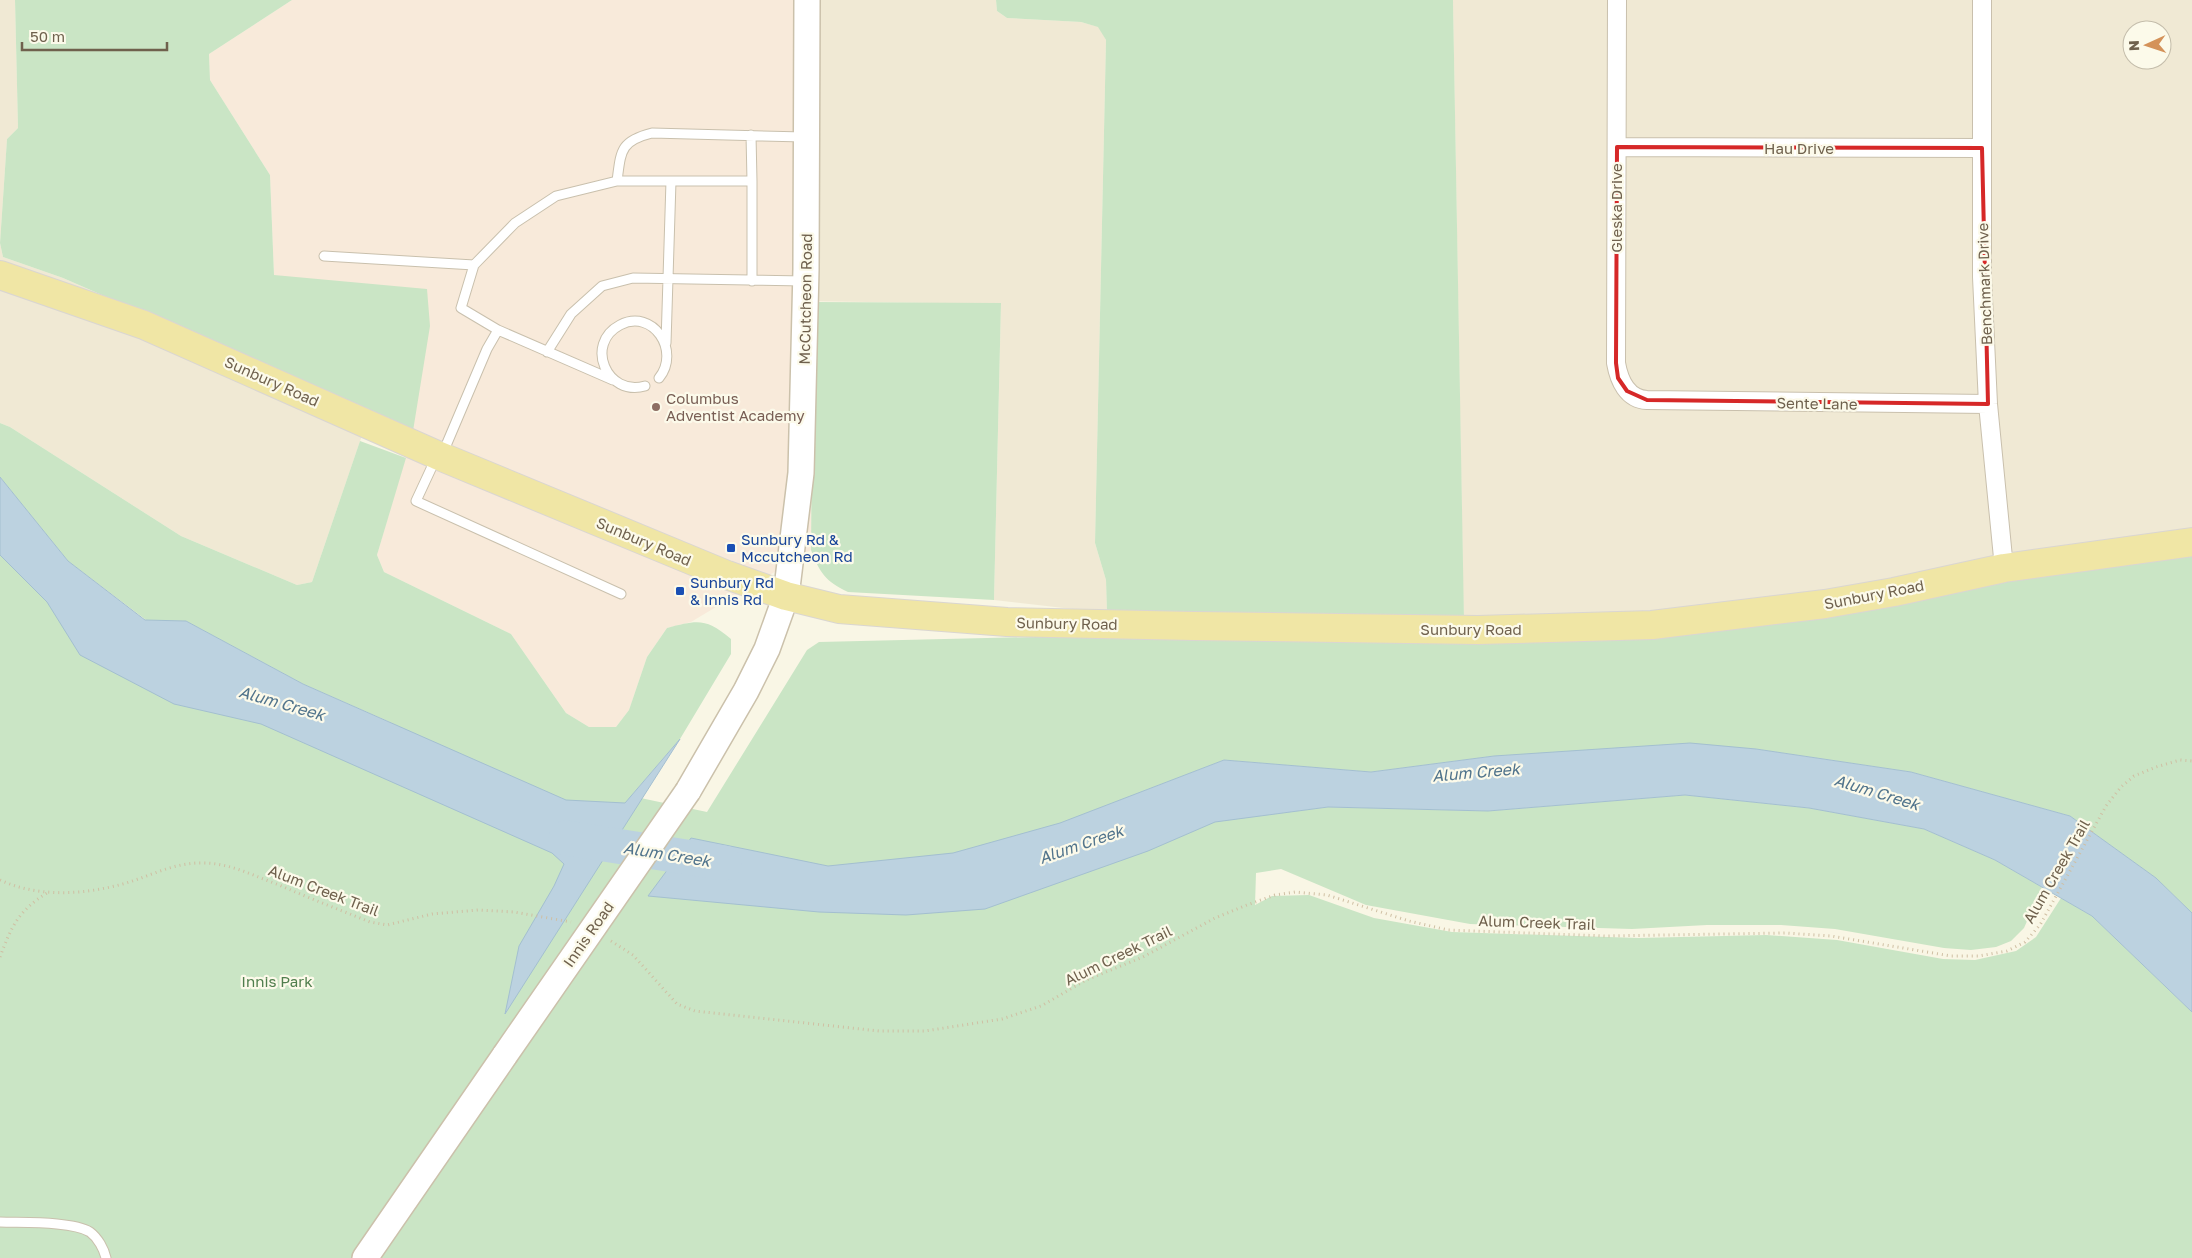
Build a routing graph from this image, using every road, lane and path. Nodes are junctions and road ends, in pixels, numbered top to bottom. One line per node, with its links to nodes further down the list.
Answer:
1 (807, 0): 5 (main road, McCutcheon Road)
2 (1617, 0): 6 (street, Gleska Drive)
3 (1982, 0): 7 (street, Benchmark Drive)
4 (751, 135): 5 (lane); 8 (lane); 10 (lane)
5 (807, 137): 16 (main road, McCutcheon Road)
6 (1617, 147): 7 (street, Hau Drive); 23 (street, Gleska Drive)
7 (1982, 148): 24 (street, Benchmark Drive)
8 (617, 181): 9 (lane); 12 (lane)
9 (671, 181): 10 (lane); 14 (lane)
10 (752, 181): 15 (lane)
11 (324, 256): 12 (lane)
12 (474, 265): 17 (lane)
13 (0, 275): 25 (main road, Sunbury Road)
14 (667, 279): 15 (lane); 18 (lane); 19 (lane)
15 (752, 281): 16 (lane)
16 (806, 281): 29 (main road, McCutcheon Road)
17 (498, 330): 19 (lane); 25 (lane)
18 (666, 344): 20 (lane); 21 (lane)
19 (548, 352): 21 (lane)
20 (659, 378)
21 (613, 380): 22 (lane)
22 (645, 386)
23 (1647, 400): 24 (street, Sente Lane)
24 (1988, 404): 27 (street, Benchmark Drive)
25 (439, 456): 28 (lane); 29 (main road, Sunbury Road)
26 (2192, 542): 27 (main road, Sunbury Road)
27 (2004, 568): 29 (main road, Sunbury Road)
28 (621, 594)
29 (786, 596): 38 (main road, Innis Road, bridge)
30 (2192, 761): 34 (path, Alum Creek Trail)
31 (0, 880): 32 (path, Alum Creek Trail)
32 (47, 894): 33 (path, Alum Creek Trail); 35 (path)
33 (580, 926)
34 (606, 939)
35 (0, 957)
36 (0, 1222): 37 (lane)
37 (106, 1258)
38 (366, 1258)

